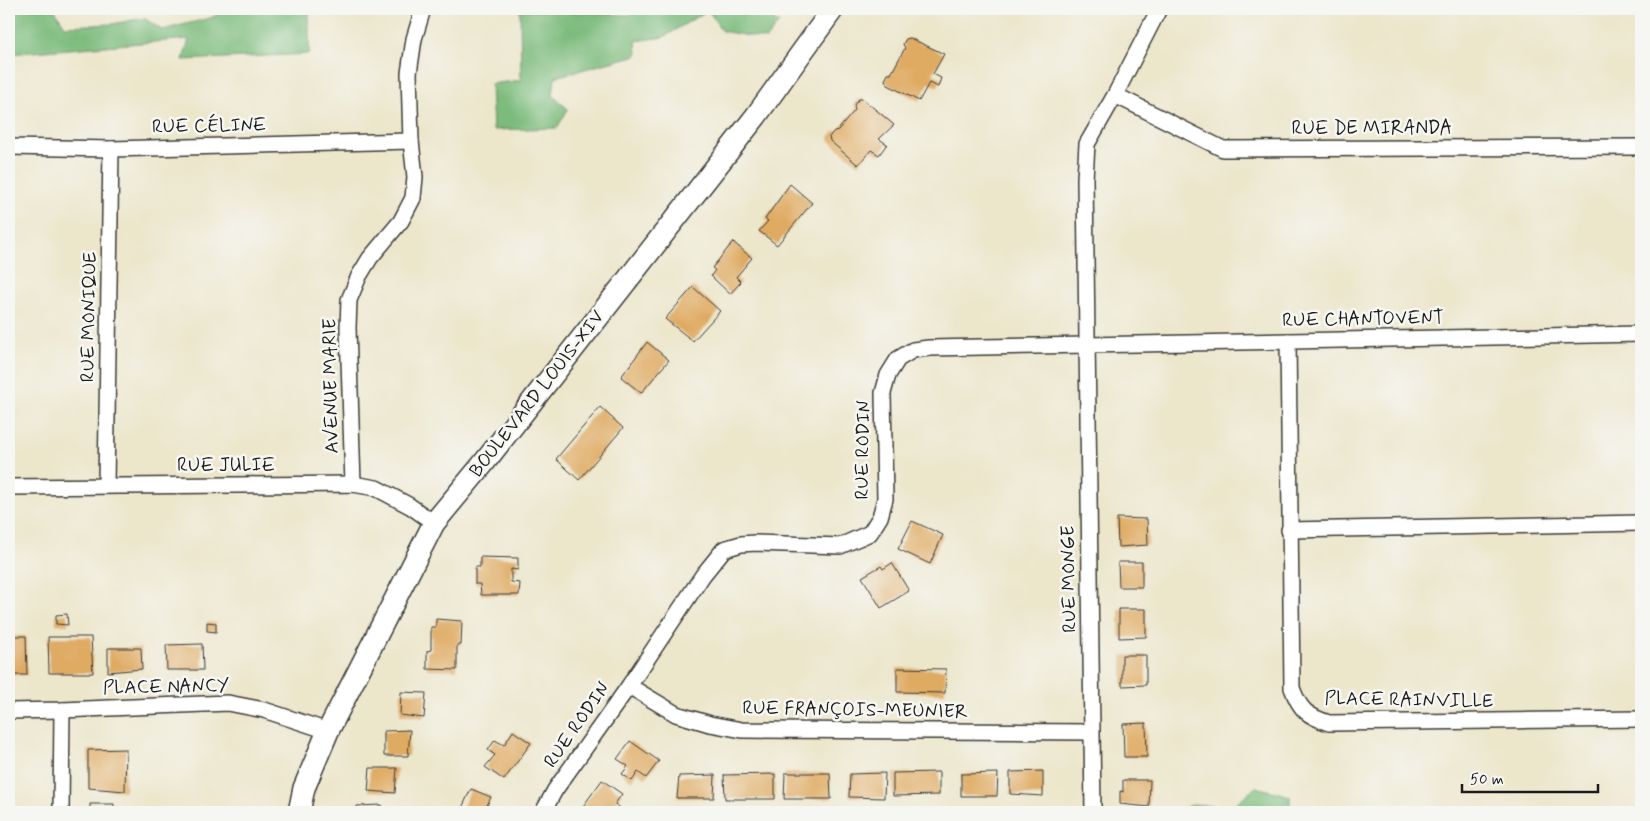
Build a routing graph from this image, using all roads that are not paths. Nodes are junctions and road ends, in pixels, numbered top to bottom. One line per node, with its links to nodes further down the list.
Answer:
1 (423, 9): 5 (street, AVENUE MARIE)
2 (833, 9): 15 (main road, BOULEVARD LOUIS-XIV)
3 (1159, 9): 4 (street, RUE MONGE)
4 (1115, 95): 7 (street, RUE DE MIRANDA); 11 (street, RUE MONGE)
5 (410, 141): 8 (street, RUE CÉLINE); 12 (street, AVENUE MARIE)
6 (9, 147): 8 (street, RUE CÉLINE)
7 (1641, 147)
8 (111, 149): 13 (street, RUE MONIQUE)
9 (1641, 334): 10 (street, RUE CHANTOVENT)
10 (1288, 341): 11 (street, RUE CHANTOVENT); 17 (street, PLACE RAINVILLE)
11 (1086, 345): 18 (street, RUE RODIN); 23 (street, RUE MONGE)
12 (354, 484): 13 (street, RUE JULIE); 15 (street, RUE JULIE)
13 (106, 486): 14 (street, RUE JULIE)
14 (9, 487)
15 (434, 523): 22 (main road, BOULEVARD LOUIS-XIV)
16 (1641, 523): 17 (street)
17 (1289, 530): 21 (street, PLACE RAINVILLE)
18 (629, 686): 23 (street, RUE FRANÇOIS-MEUNIER); 26 (street, RUE RODIN)
19 (9, 710): 20 (street, PLACE NANCY)
20 (62, 710): 22 (street, PLACE NANCY); 24 (street)
21 (1641, 719)
22 (328, 731): 25 (main road, BOULEVARD LOUIS-XIV)
23 (1092, 732): 27 (street, RUE MONGE)
24 (61, 812)
25 (299, 812)
26 (543, 812)
27 (1093, 812)

